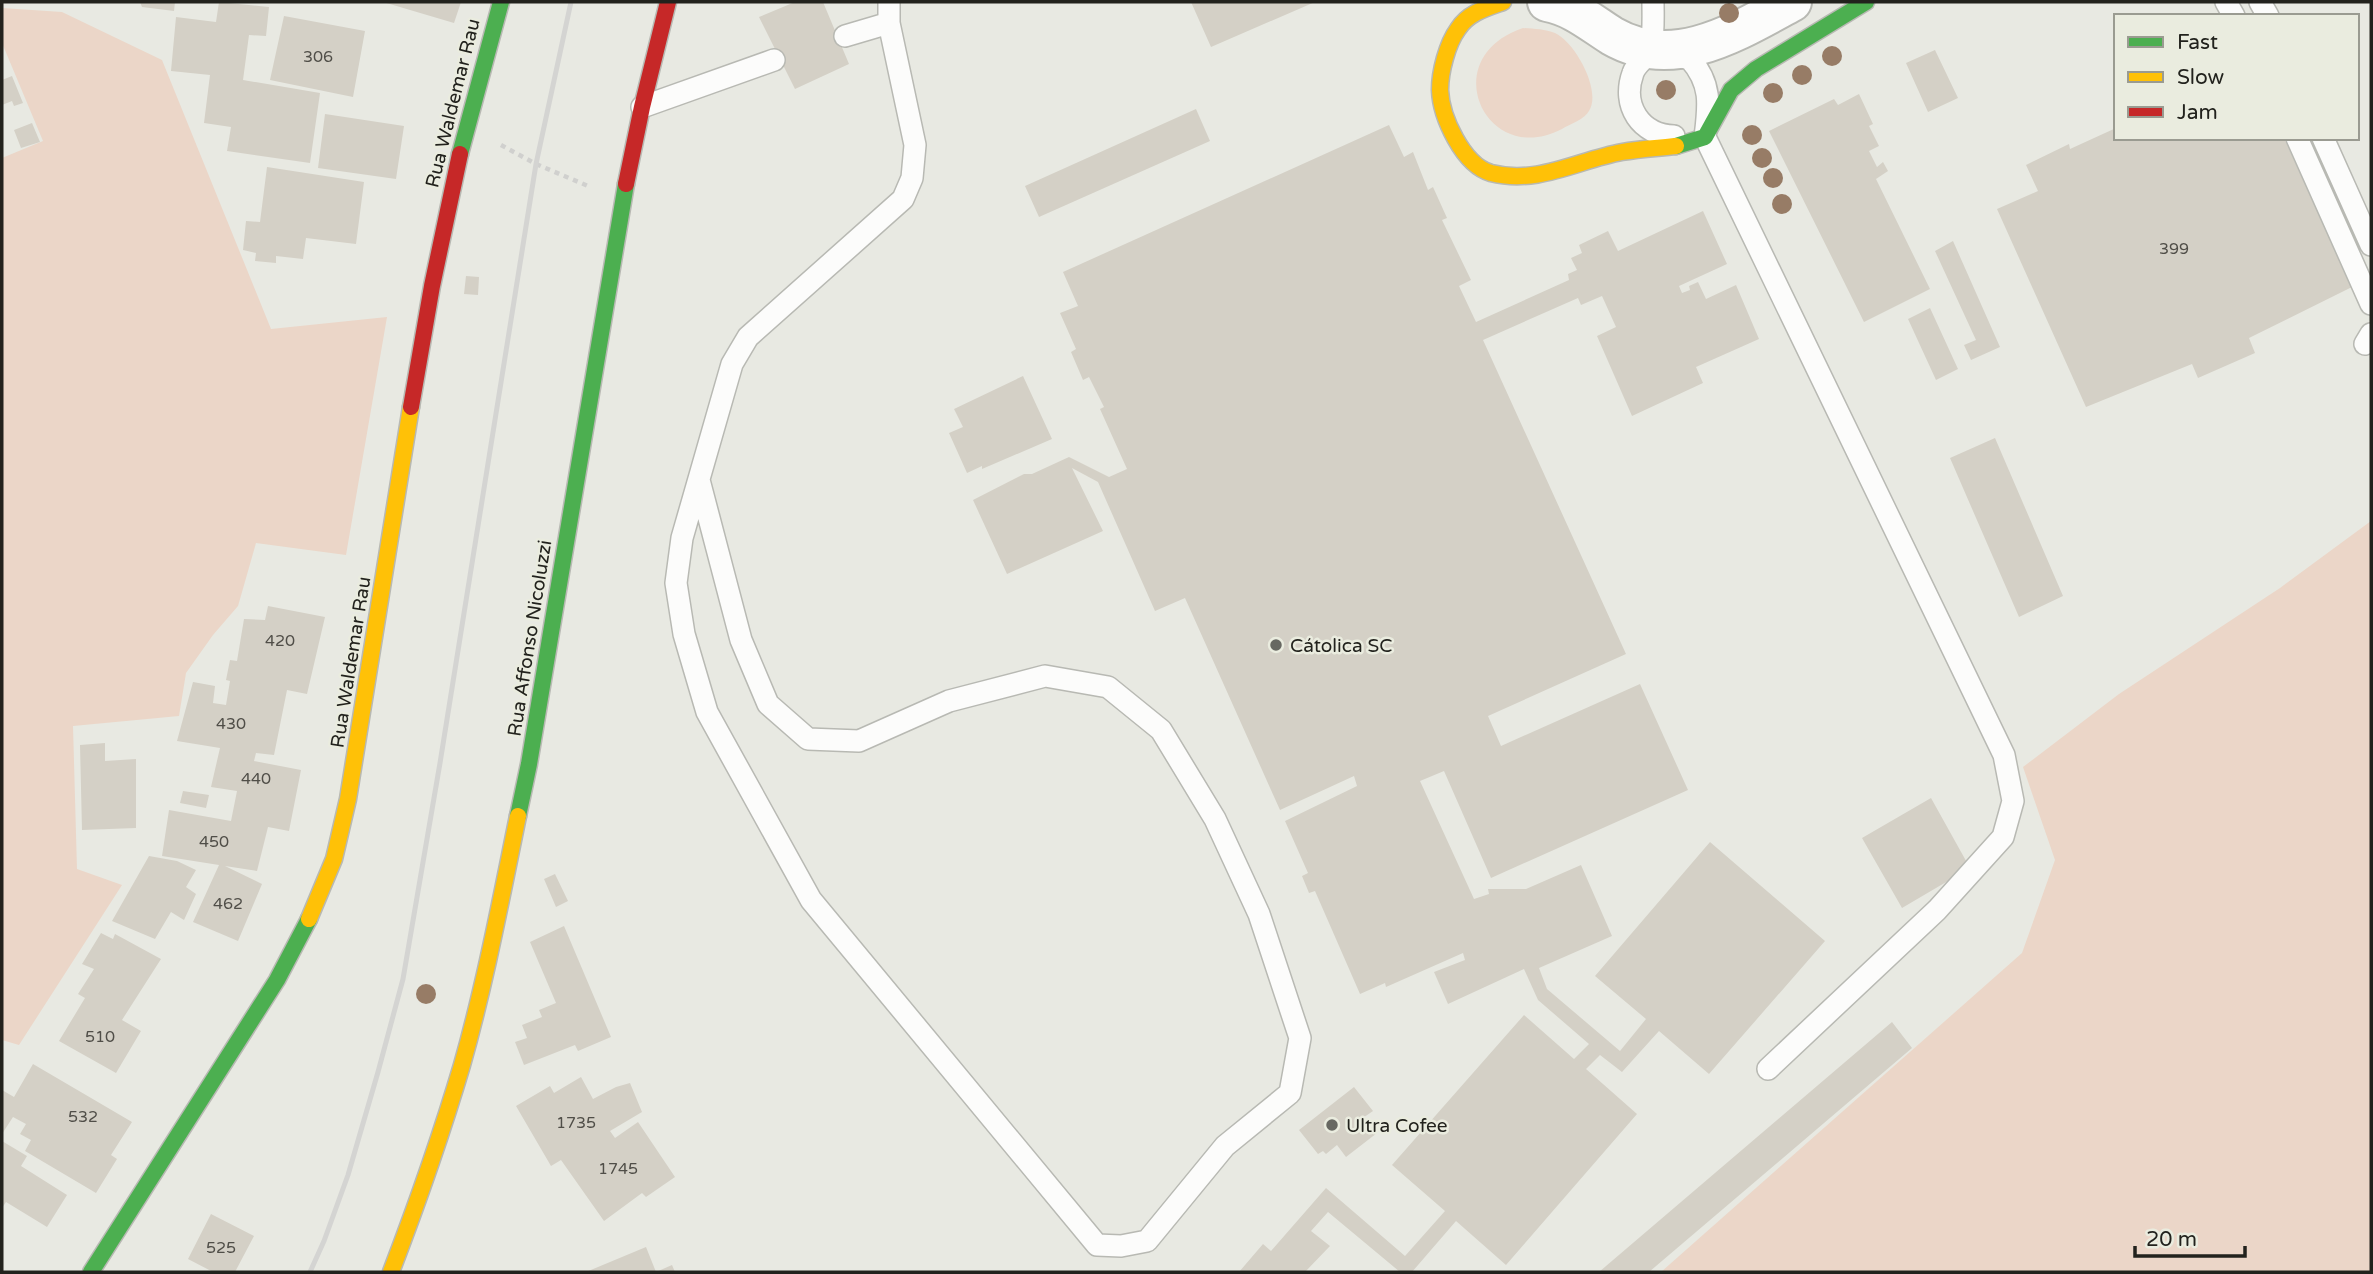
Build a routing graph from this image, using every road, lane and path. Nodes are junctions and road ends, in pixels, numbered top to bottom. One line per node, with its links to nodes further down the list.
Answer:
1 (501, 2): 13 (street, Rua Waldemar Rau)
2 (668, 2): 12 (street, Rua Affonso Nicoluzzi)
3 (1503, 2): 14 (street)
4 (1546, 2): 10 (street)
5 (1653, 2): 10 (lane)
6 (1792, 2): 10 (street)
7 (1866, 2): 14 (street)
8 (889, 12): 9 (lane); 20 (lane)
9 (845, 36)
10 (1651, 50): 14 (lane); 14 (lane)
11 (774, 60): 12 (lane)
12 (642, 107): 17 (street, Rua Affonso Nicoluzzi)
13 (467, 125): 17 (path); 23 (street, Rua Waldemar Rau)
14 (1704, 137): 21 (lane)
15 (2298, 140): 19 (lane)
16 (2324, 140): 18 (lane)
17 (623, 200): 22 (street, Rua Affonso Nicoluzzi)
18 (2371, 245)
19 (2371, 304)
20 (699, 480): 20 (lane)
21 (1768, 1069)
22 (397, 1269)
23 (91, 1272)

